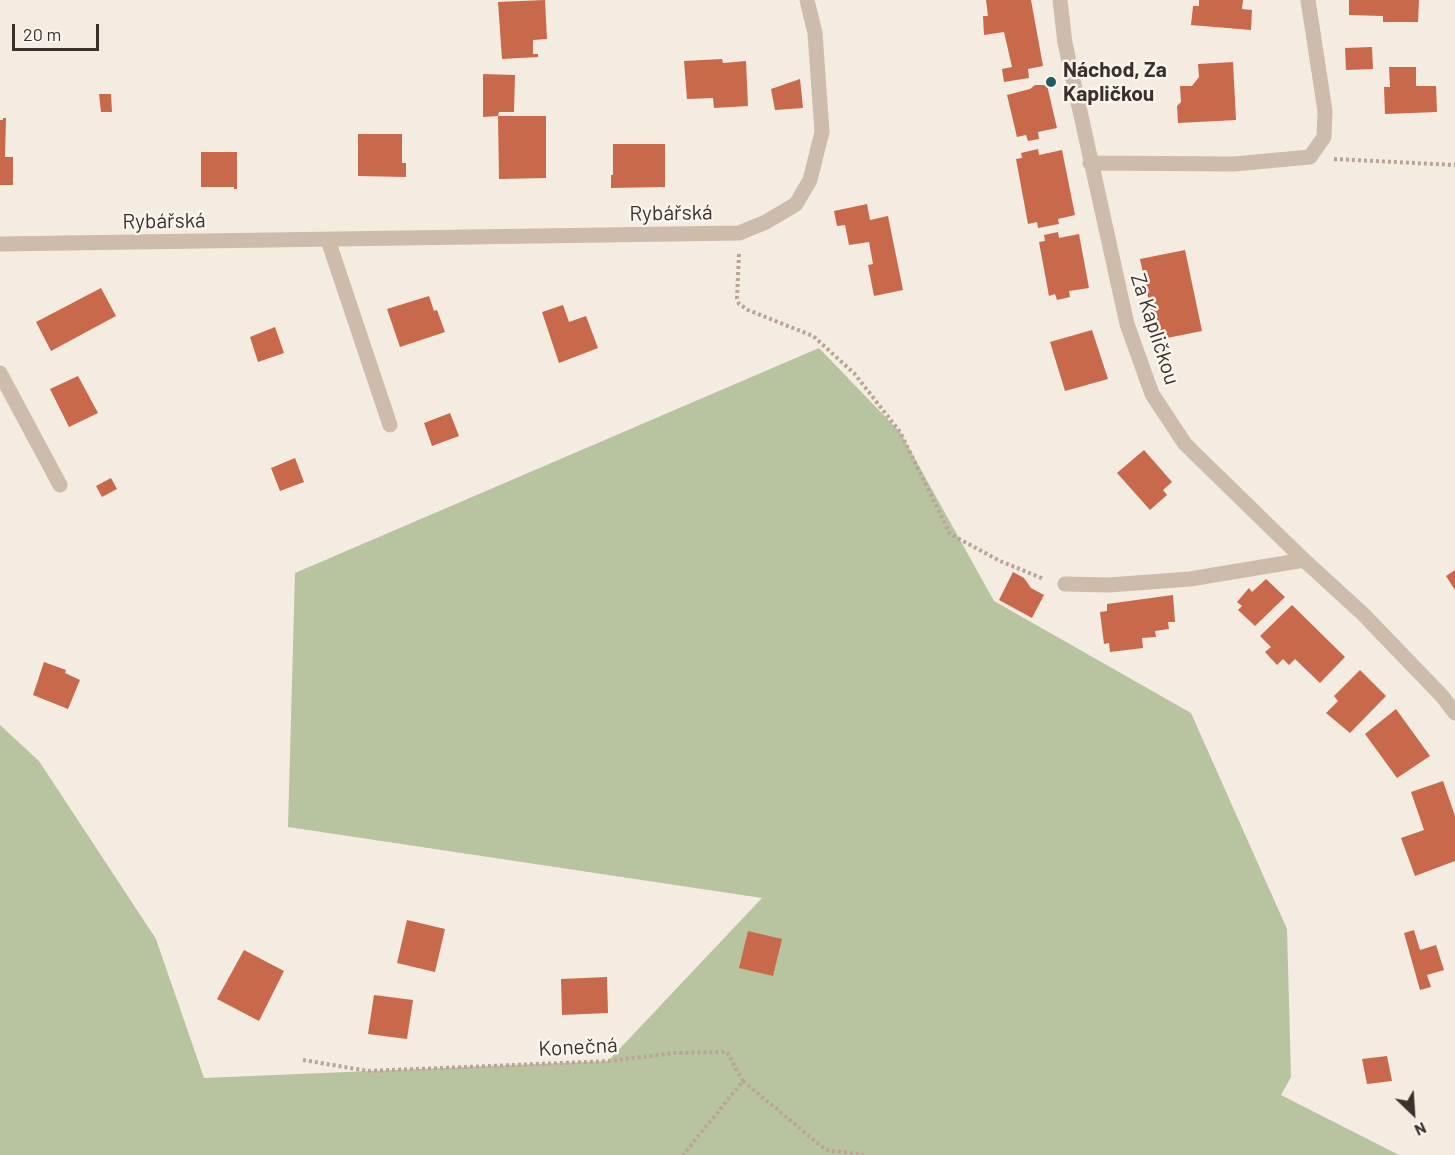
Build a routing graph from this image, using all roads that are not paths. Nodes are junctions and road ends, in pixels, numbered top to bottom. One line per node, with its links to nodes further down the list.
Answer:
1 (807, 0): 5 (street, Rybářská)
2 (1060, 0): 4 (street, Za Kapličkou)
3 (1308, 0): 4 (street)
4 (1090, 163): 10 (street, Za Kapličkou)
5 (328, 240): 6 (street, Rybářská); 8 (street)
6 (0, 244)
7 (0, 373): 9 (street)
8 (390, 425)
9 (60, 485)
10 (1304, 560): 11 (street); 12 (street, Za Kapličkou)
11 (1065, 584)
12 (1455, 713)

